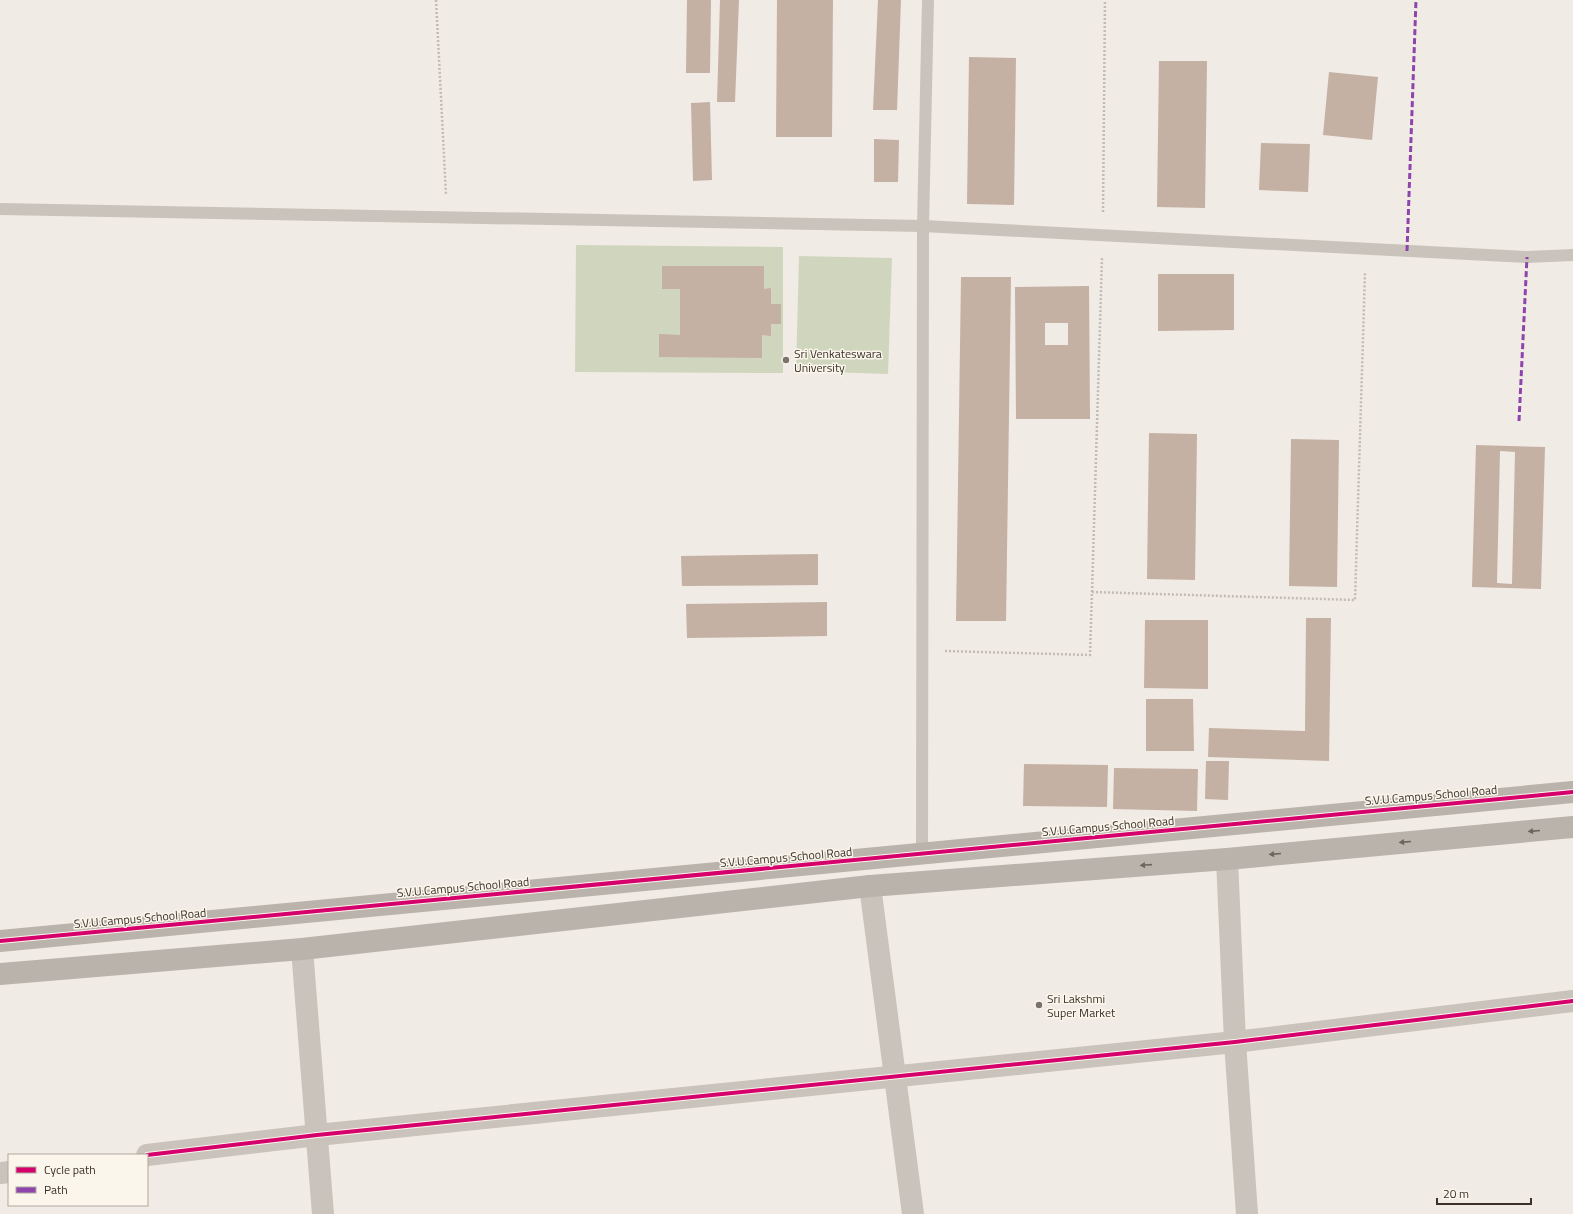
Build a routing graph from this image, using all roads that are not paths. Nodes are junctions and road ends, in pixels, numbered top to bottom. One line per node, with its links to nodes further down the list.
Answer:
1 (928, 0): 3 (lane)
2 (0, 209): 3 (lane)
3 (924, 226): 4 (lane); 7 (lane)
4 (1573, 255)
5 (1573, 792): 7 (street, S.V.U.Campus School Road)
6 (1573, 827): 8 (street, one-way to 8)
7 (922, 854): 10 (street, S.V.U.Campus School Road)
8 (1227, 859): 9 (street, one-way to 9); 14 (street)
9 (870, 886): 11 (street); 15 (street)
10 (0, 941)
11 (302, 948): 12 (street); 16 (street)
12 (0, 974)
13 (1573, 1001): 14 (street)
14 (1235, 1042): 15 (street); 20 (street)
15 (895, 1076): 16 (street); 19 (street)
16 (317, 1135): 17 (street); 18 (street)
17 (148, 1155)
18 (323, 1214)
19 (912, 1214)
20 (1247, 1214)

